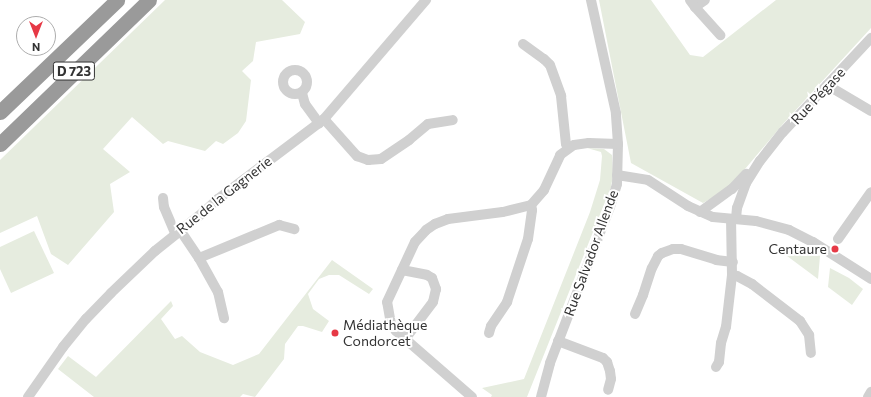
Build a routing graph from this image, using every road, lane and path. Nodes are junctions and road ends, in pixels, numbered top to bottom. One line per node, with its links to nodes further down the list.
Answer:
1 (104, 0): 11 (highway)
2 (117, 0): 11 (highway, D 723)
3 (149, 0): 18 (highway, D 723)
4 (426, 0): 17 (street, Rue de la Gagnerie)
5 (591, 0): 19 (street, Rue Salvador Allende)
6 (705, 0): 7 (street)
7 (693, 4): 8 (street)
8 (720, 35)
9 (871, 38): 12 (street, Rue Pégase)
10 (523, 44): 20 (street)
11 (65, 49): 15 (highway, D 723)
12 (828, 86): 14 (street); 21 (street, Rue Pégase)
13 (302, 93): 17 (street)
14 (871, 111)
15 (0, 112)
16 (453, 120): 17 (street)
17 (322, 121): 29 (street, Rue de la Gagnerie)
18 (0, 144)
19 (618, 144): 20 (street); 22 (street, Rue Salvador Allende)
20 (568, 148): 25 (street)
21 (765, 154): 26 (street, Rue Pégase); 27 (street, Rue Pégase)
22 (617, 175): 26 (street); 40 (street, Rue Salvador Allende)
23 (870, 194): 30 (street)
24 (163, 198): 29 (street)
25 (530, 205): 33 (street); 38 (street)
26 (700, 212): 27 (street)
27 (733, 219): 32 (street, Rue Pégase); 35 (street)
28 (294, 229): 31 (street)
29 (178, 232): 31 (street); 46 (street, Rue de la Gagnerie)
30 (838, 239)
31 (199, 258): 37 (street)
32 (733, 262): 34 (street, Rue Pégase); 36 (street)
33 (402, 270): 39 (street); 39 (street)
34 (732, 275): 41 (street); 43 (street, Rue Pégase)
35 (871, 279)
36 (635, 314)
37 (224, 318)
38 (489, 333)
39 (405, 339): 47 (street)
40 (558, 341): 42 (street, Rue Salvador Allende); 44 (street)
41 (811, 353)
42 (550, 363): 48 (street, Rue Salvador Allende); 49 (street, Rue Salvador Allende)
43 (716, 367)
44 (608, 390)
45 (871, 392): 50 (street)
46 (28, 397)
47 (472, 397)
48 (534, 397)
49 (541, 397)
50 (868, 397)

